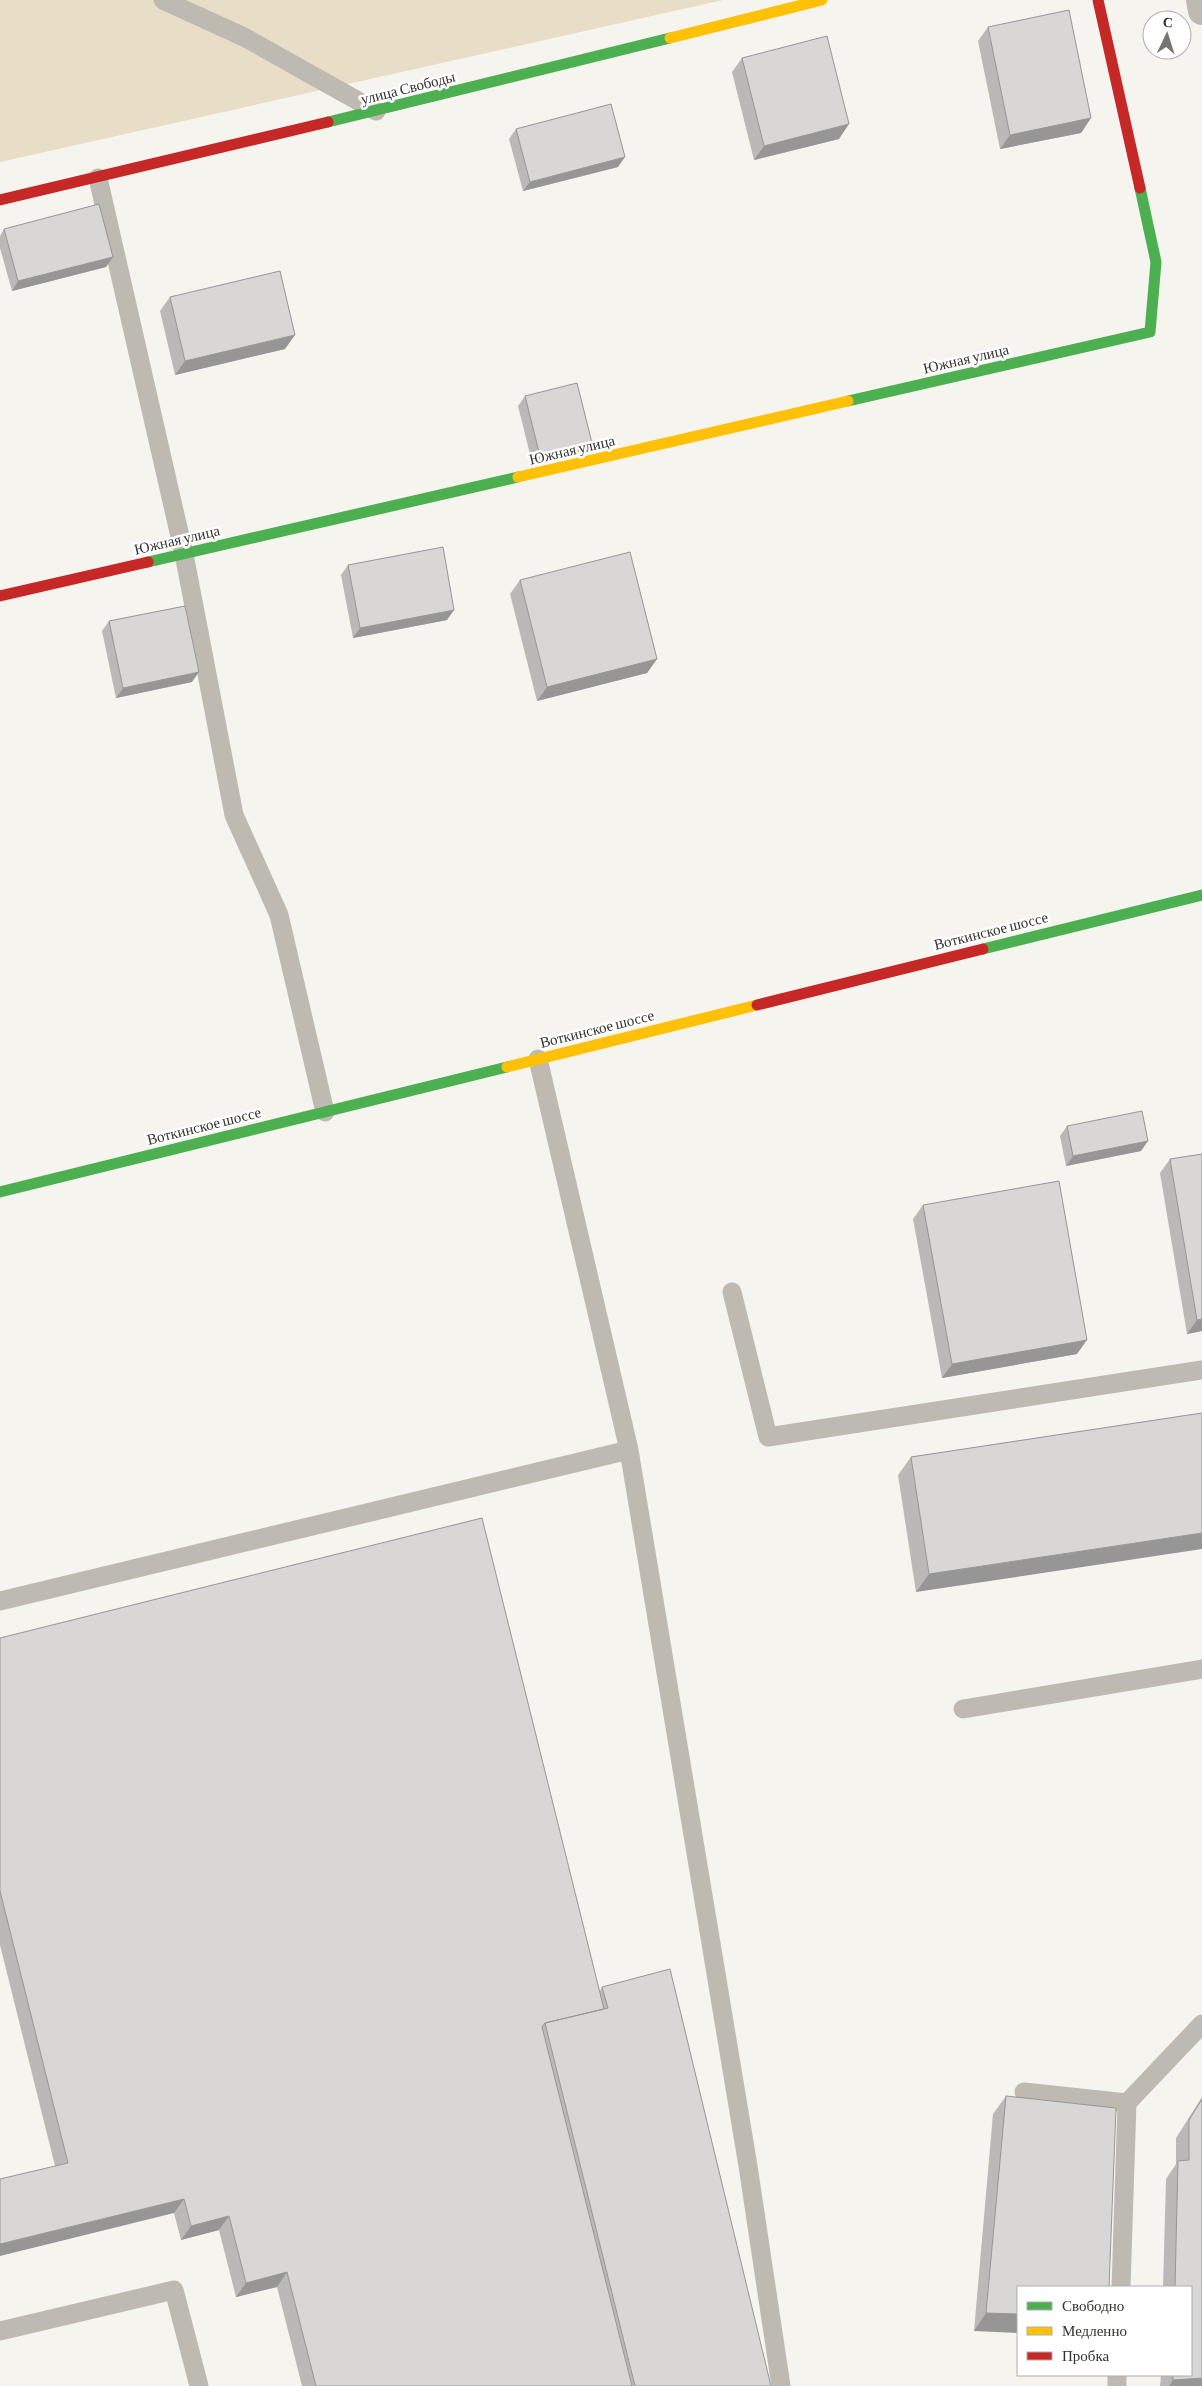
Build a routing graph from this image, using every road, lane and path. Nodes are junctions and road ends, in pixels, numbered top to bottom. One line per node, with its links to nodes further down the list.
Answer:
1 (163, 0): 6 (lane)
2 (822, 0): 6 (street, улица Свободы)
3 (1098, 0): 9 (street, Южная улица)
4 (1200, 0): 5 (street)
5 (1202, 11)
6 (376, 112): 7 (street, улица Свободы)
7 (98, 178): 8 (street, улица Свободы); 9 (lane)
8 (0, 200)
9 (184, 554): 10 (street, Южная улица); 13 (lane)
10 (0, 596)
11 (1202, 894): 12 (street, Воткинское шоссе)
12 (538, 1059): 13 (street, Воткинское шоссе); 17 (lane)
13 (325, 1112): 14 (street, Воткинское шоссе)
14 (0, 1192)
15 (732, 1292): 16 (lane)
16 (1202, 1370)
17 (629, 1450): 18 (lane); 27 (lane)
18 (0, 1601)
19 (1202, 1669): 20 (lane)
20 (963, 1709)
21 (1202, 2024): 23 (lane)
22 (1024, 2092): 23 (lane)
23 (1127, 2103): 24 (lane)
24 (1121, 2286)
25 (0, 2331): 26 (lane)
26 (199, 2386)
27 (780, 2386)

